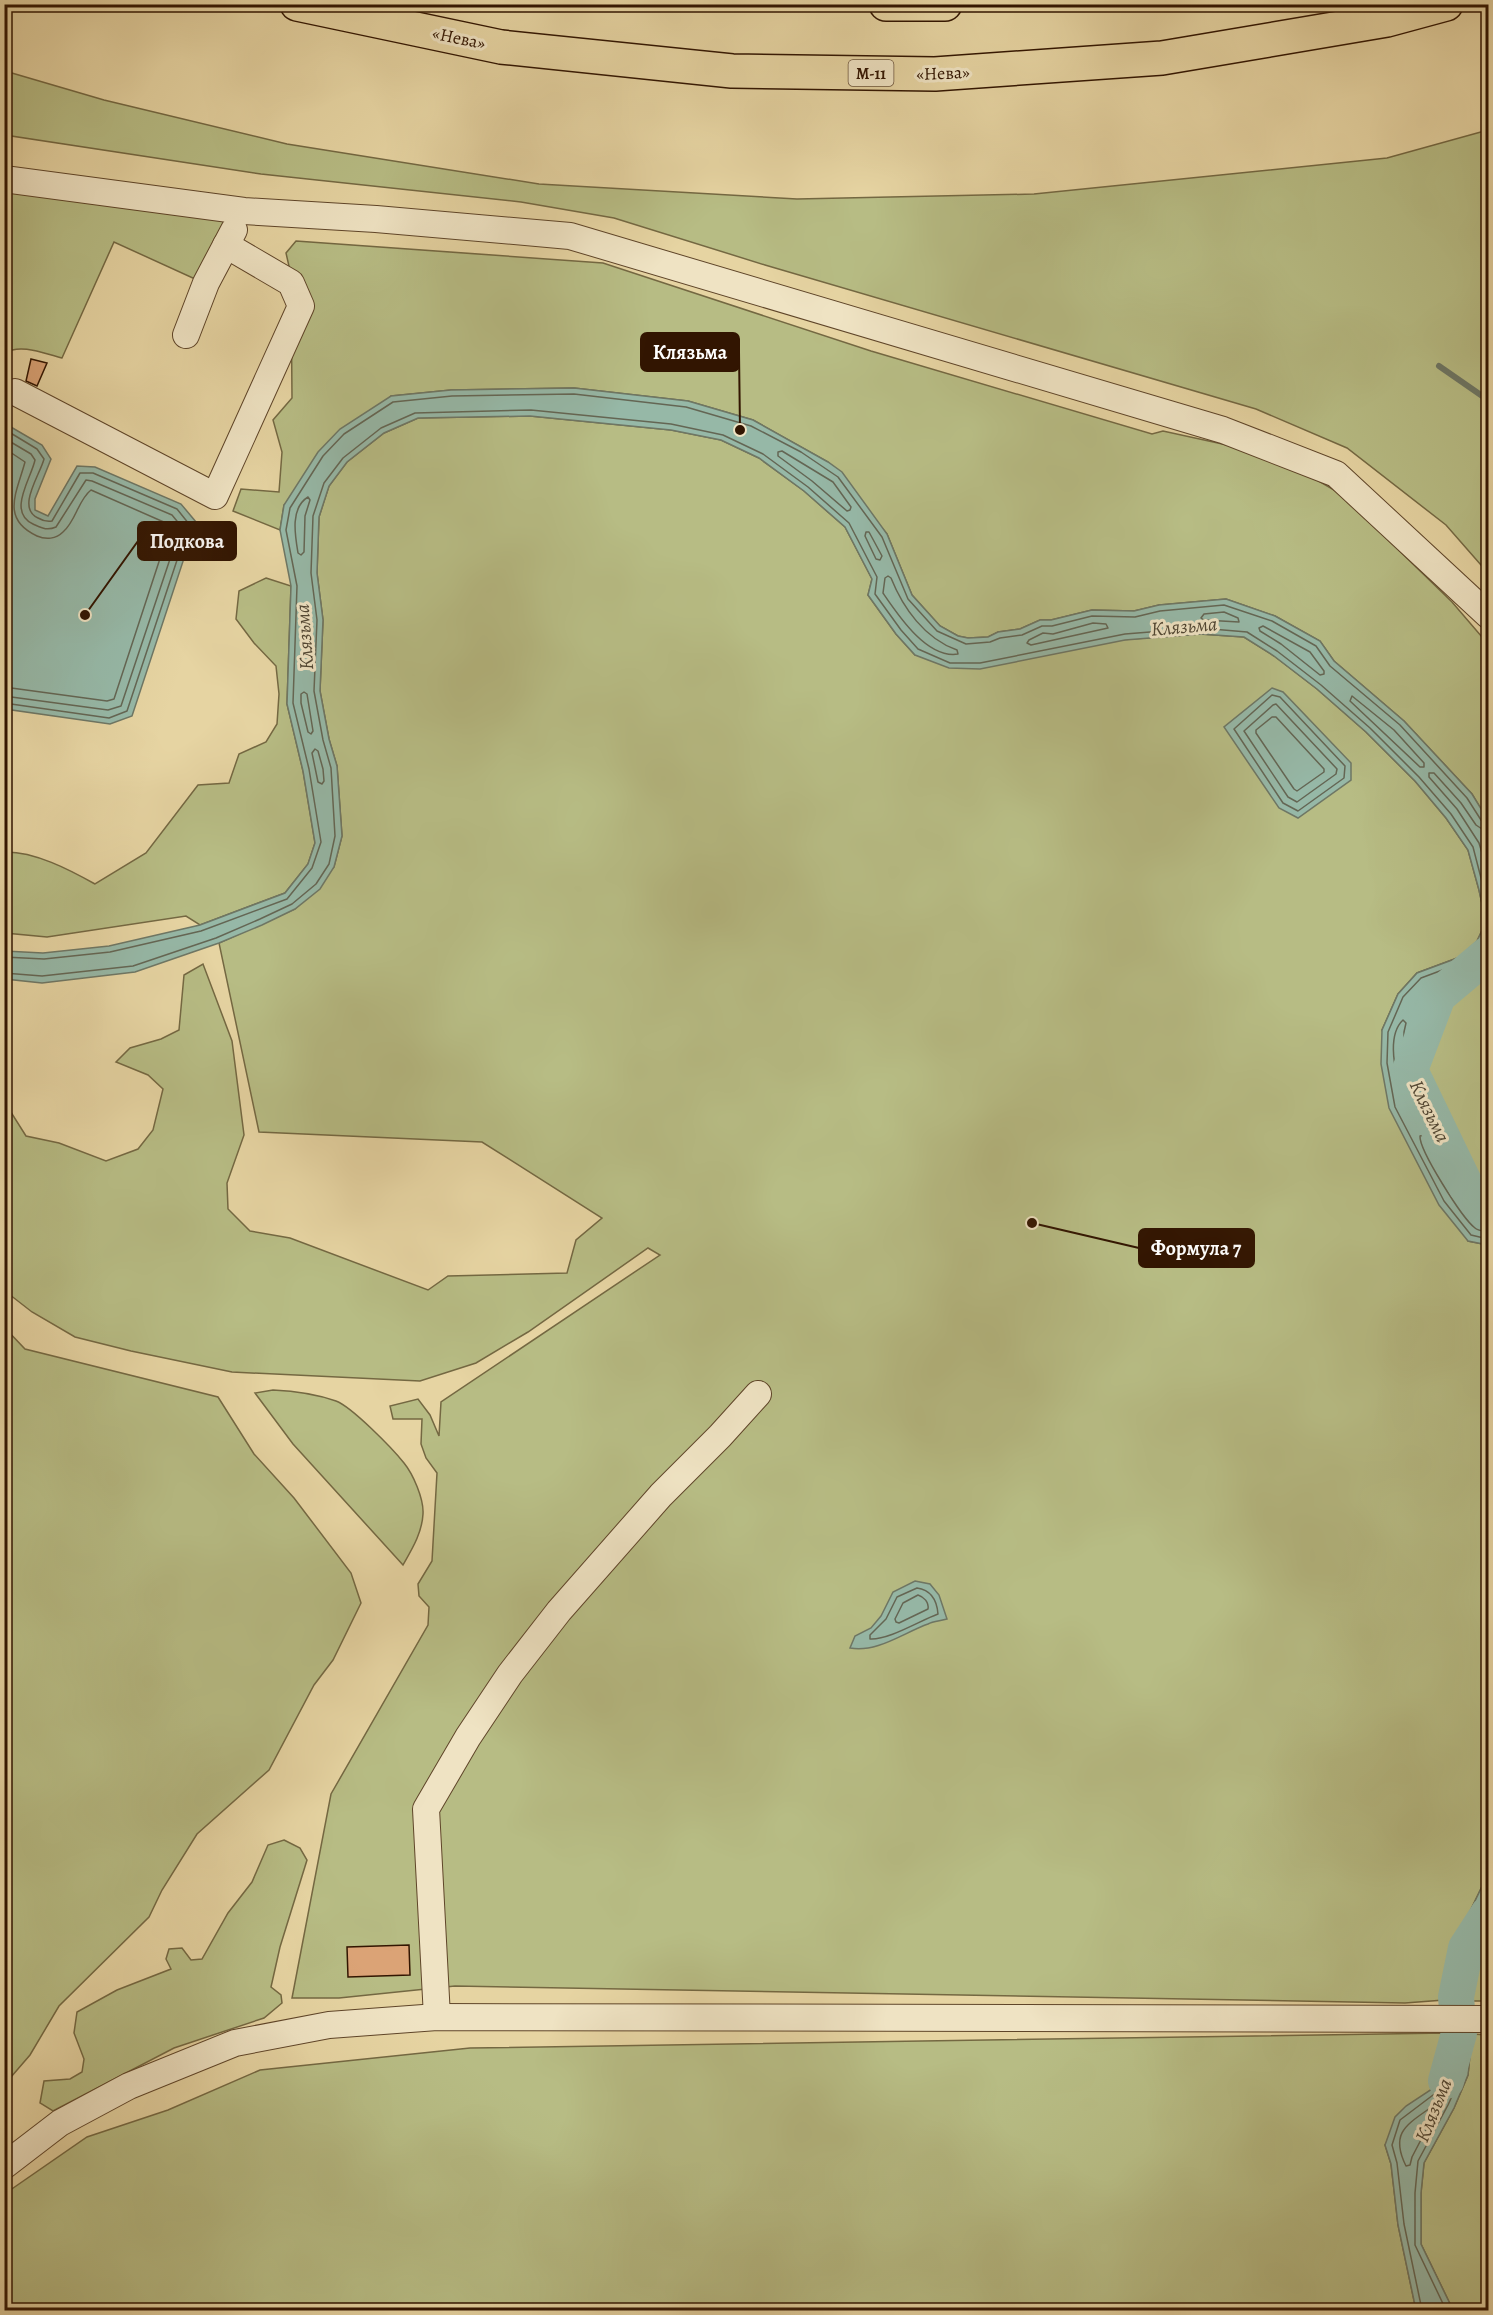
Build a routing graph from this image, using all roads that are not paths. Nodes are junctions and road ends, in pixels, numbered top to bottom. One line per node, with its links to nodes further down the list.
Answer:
1 (297, 4): 4 (highway, «Нева» / М-11)
2 (886, 4): 3 (highway)
3 (945, 4)
4 (1446, 4)
5 (4, 179): 6 (street)
6 (244, 211): 7 (street); 10 (street)
7 (226, 245): 8 (street); 9 (street)
8 (186, 335)
9 (15, 392)
10 (1488, 615)
11 (758, 1394): 12 (street)
12 (437, 2018): 13 (street); 14 (street)
13 (1488, 2019)
14 (4, 2166)

